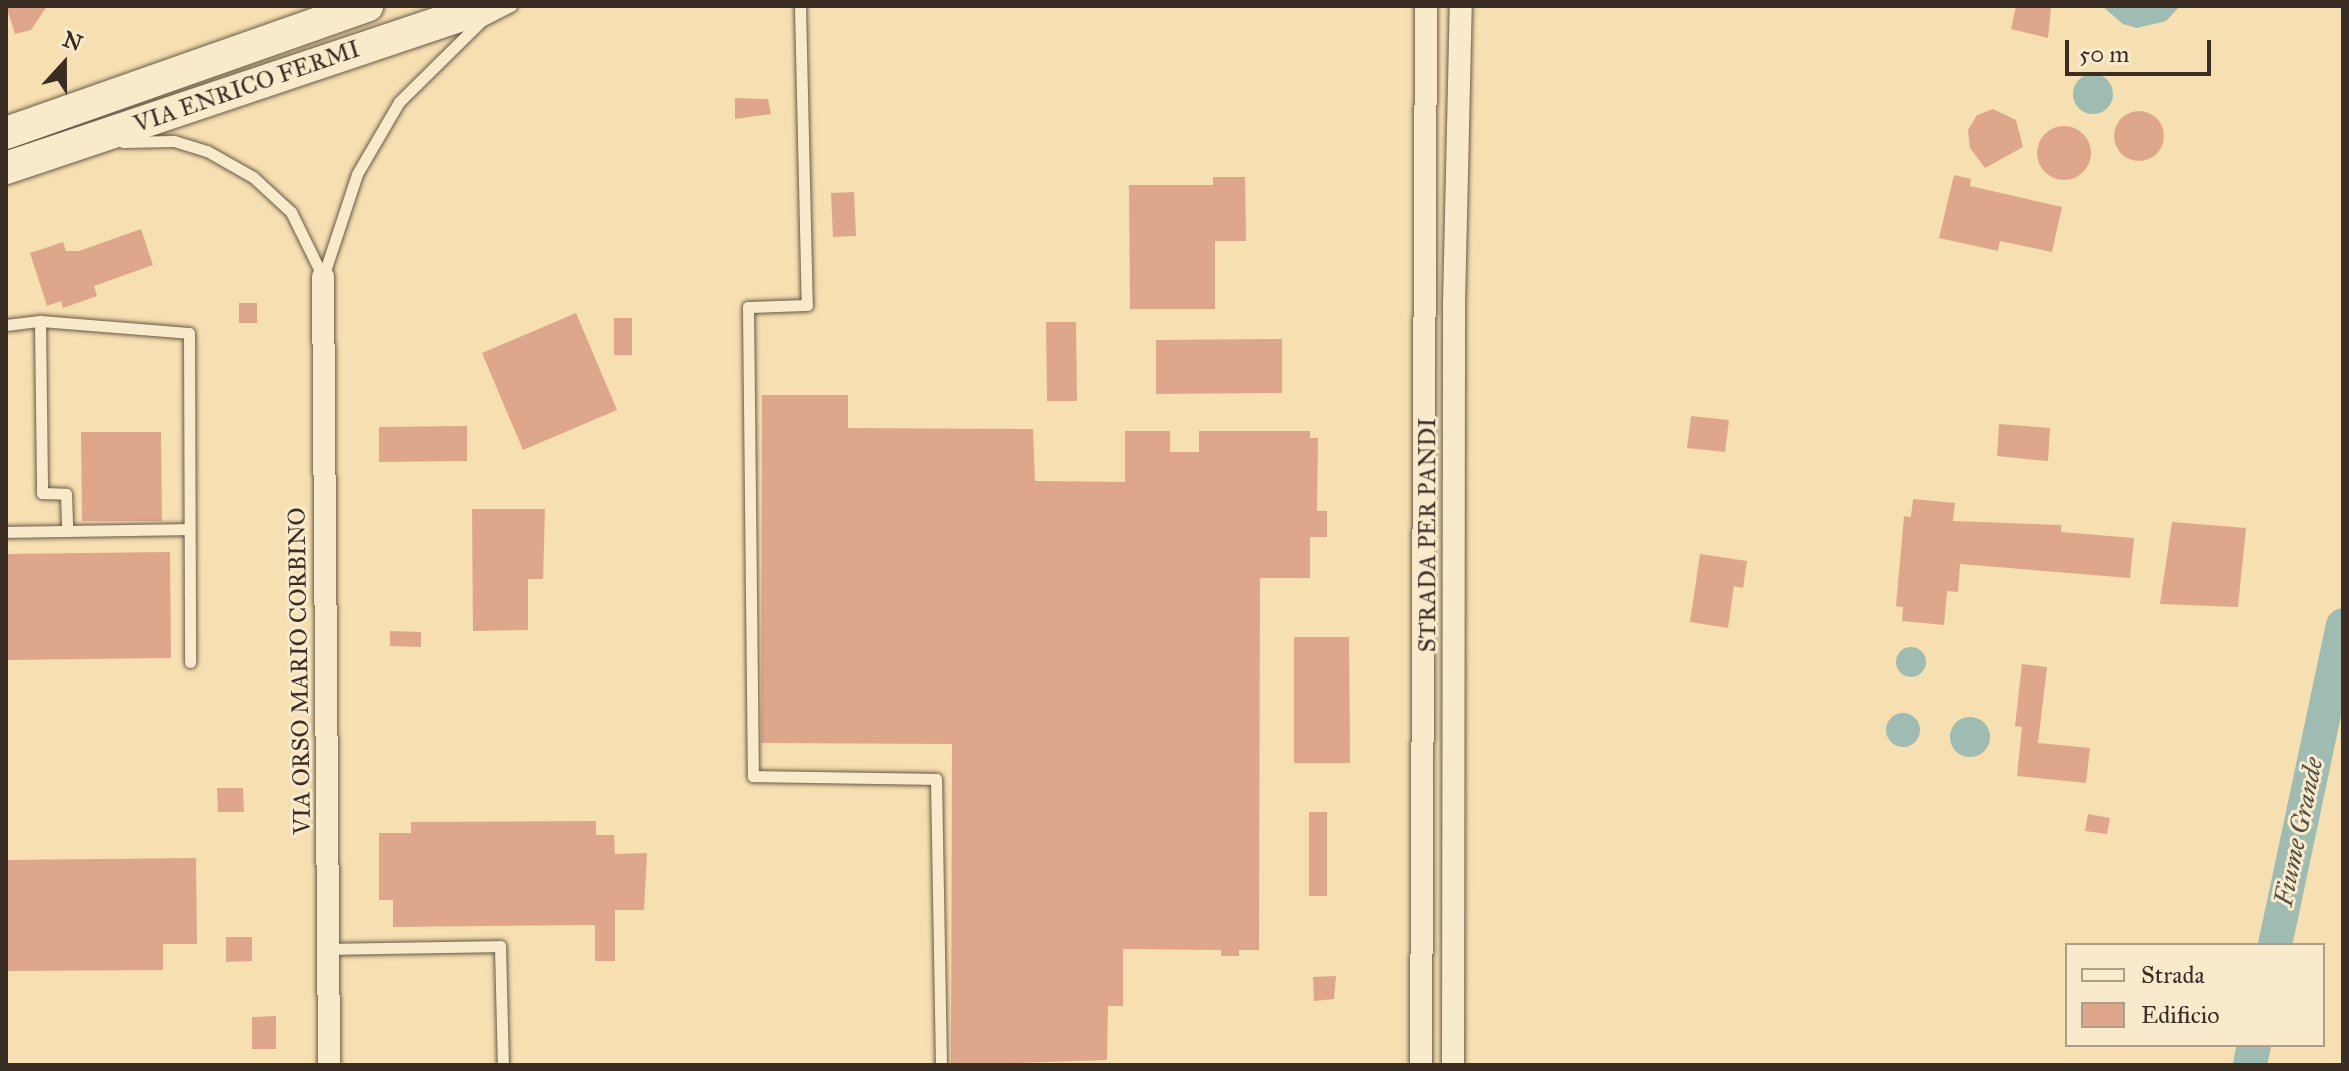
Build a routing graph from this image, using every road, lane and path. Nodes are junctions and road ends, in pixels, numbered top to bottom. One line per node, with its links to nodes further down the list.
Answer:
1 (367, 6): 7 (street, VIA ENRICO FERMI)
2 (489, 6): 8 (street, VIA ENRICO FERMI)
3 (511, 6): 10 (lane)
4 (800, 6): 20 (lane)
5 (1426, 6): 21 (street, STRADA PER PANDI)
6 (1461, 6): 22 (street, STRADA PER PANDI)
7 (6, 133)
8 (59, 150): 9 (street, VIA ENRICO FERMI); 10 (lane)
9 (6, 168)
10 (323, 277): 17 (street, VIA ORSO MARIO CORBINO)
11 (40, 321): 12 (lane); 13 (lane); 14 (lane)
12 (6, 325)
13 (189, 529): 14 (lane); 16 (lane)
14 (67, 530): 15 (lane)
15 (6, 532)
16 (190, 662)
17 (328, 949): 18 (street, VIA ORSO MARIO CORBINO); 19 (lane)
18 (329, 1065)
19 (503, 1065)
20 (941, 1065)
21 (1421, 1065)
22 (1453, 1065)

